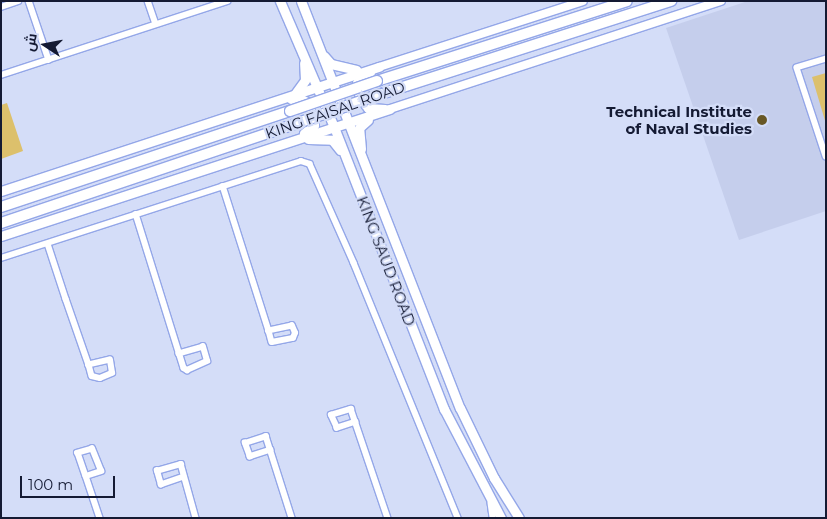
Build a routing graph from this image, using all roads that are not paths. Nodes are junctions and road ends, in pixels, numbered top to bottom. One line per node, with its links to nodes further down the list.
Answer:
1 (18, 1): 11 (street)
2 (29, 1): 16 (street)
3 (148, 1): 12 (street)
4 (227, 1): 12 (street)
5 (280, 1): 14 (main road, KING SAUD ROAD)
6 (583, 1): 17 (main road)
7 (627, 1): 32 (highway, KING FAISAL ROAD, bridge)
8 (671, 1): 34 (highway, KING FAISAL ROAD, bridge)
9 (721, 1): 23 (main road)
10 (302, 2): 13 (main road, KING SAUD ROAD)
11 (1, 7)
12 (156, 24): 16 (street)
13 (318, 49): 17 (main road); 19 (main road, KING SAUD ROAD)
14 (303, 52): 20 (main road, KING SAUD ROAD); 21 (main road)
15 (826, 59): 27 (street)
16 (49, 60): 18 (street)
17 (378, 67): 19 (main road); 23 (main road)
18 (1, 75)
19 (330, 81): 20 (main road); 24 (main road, KING SAUD ROAD)
20 (317, 85): 21 (main road); 25 (main road, KING SAUD ROAD)
21 (295, 94): 22 (main road)
22 (282, 100): 26 (main road); 31 (main road)
23 (390, 109): 24 (main road); 28 (main road)
24 (346, 123): 25 (main road); 28 (main road, KING SAUD ROAD)
25 (334, 127): 26 (main road); 29 (main road, KING SAUD ROAD)
26 (291, 140): 29 (main road); 35 (main road)
27 (826, 156)
28 (365, 169): 53 (main road, KING SAUD ROAD)
29 (352, 172): 45 (main road, KING SAUD ROAD)
30 (223, 186): 33 (street); 38 (street); 50 (street)
31 (1, 191)
32 (1, 207)
33 (136, 214): 36 (street); 39 (street)
34 (1, 224)
35 (1, 236)
36 (48, 244): 37 (street); 40 (street)
37 (1, 258)
38 (269, 331)
39 (180, 354): 39 (street)
40 (89, 365)
41 (356, 422): 49 (street)
42 (270, 450): 42 (street); 48 (street)
43 (86, 476): 43 (street); 46 (street)
44 (184, 478): 44 (street); 47 (street)
45 (491, 503): 51 (street); 52 (main road, KING SAUD ROAD)
46 (100, 518)
47 (196, 518)
48 (292, 518)
49 (388, 518)
50 (458, 518)
51 (493, 518)
52 (501, 518)
53 (519, 518)

